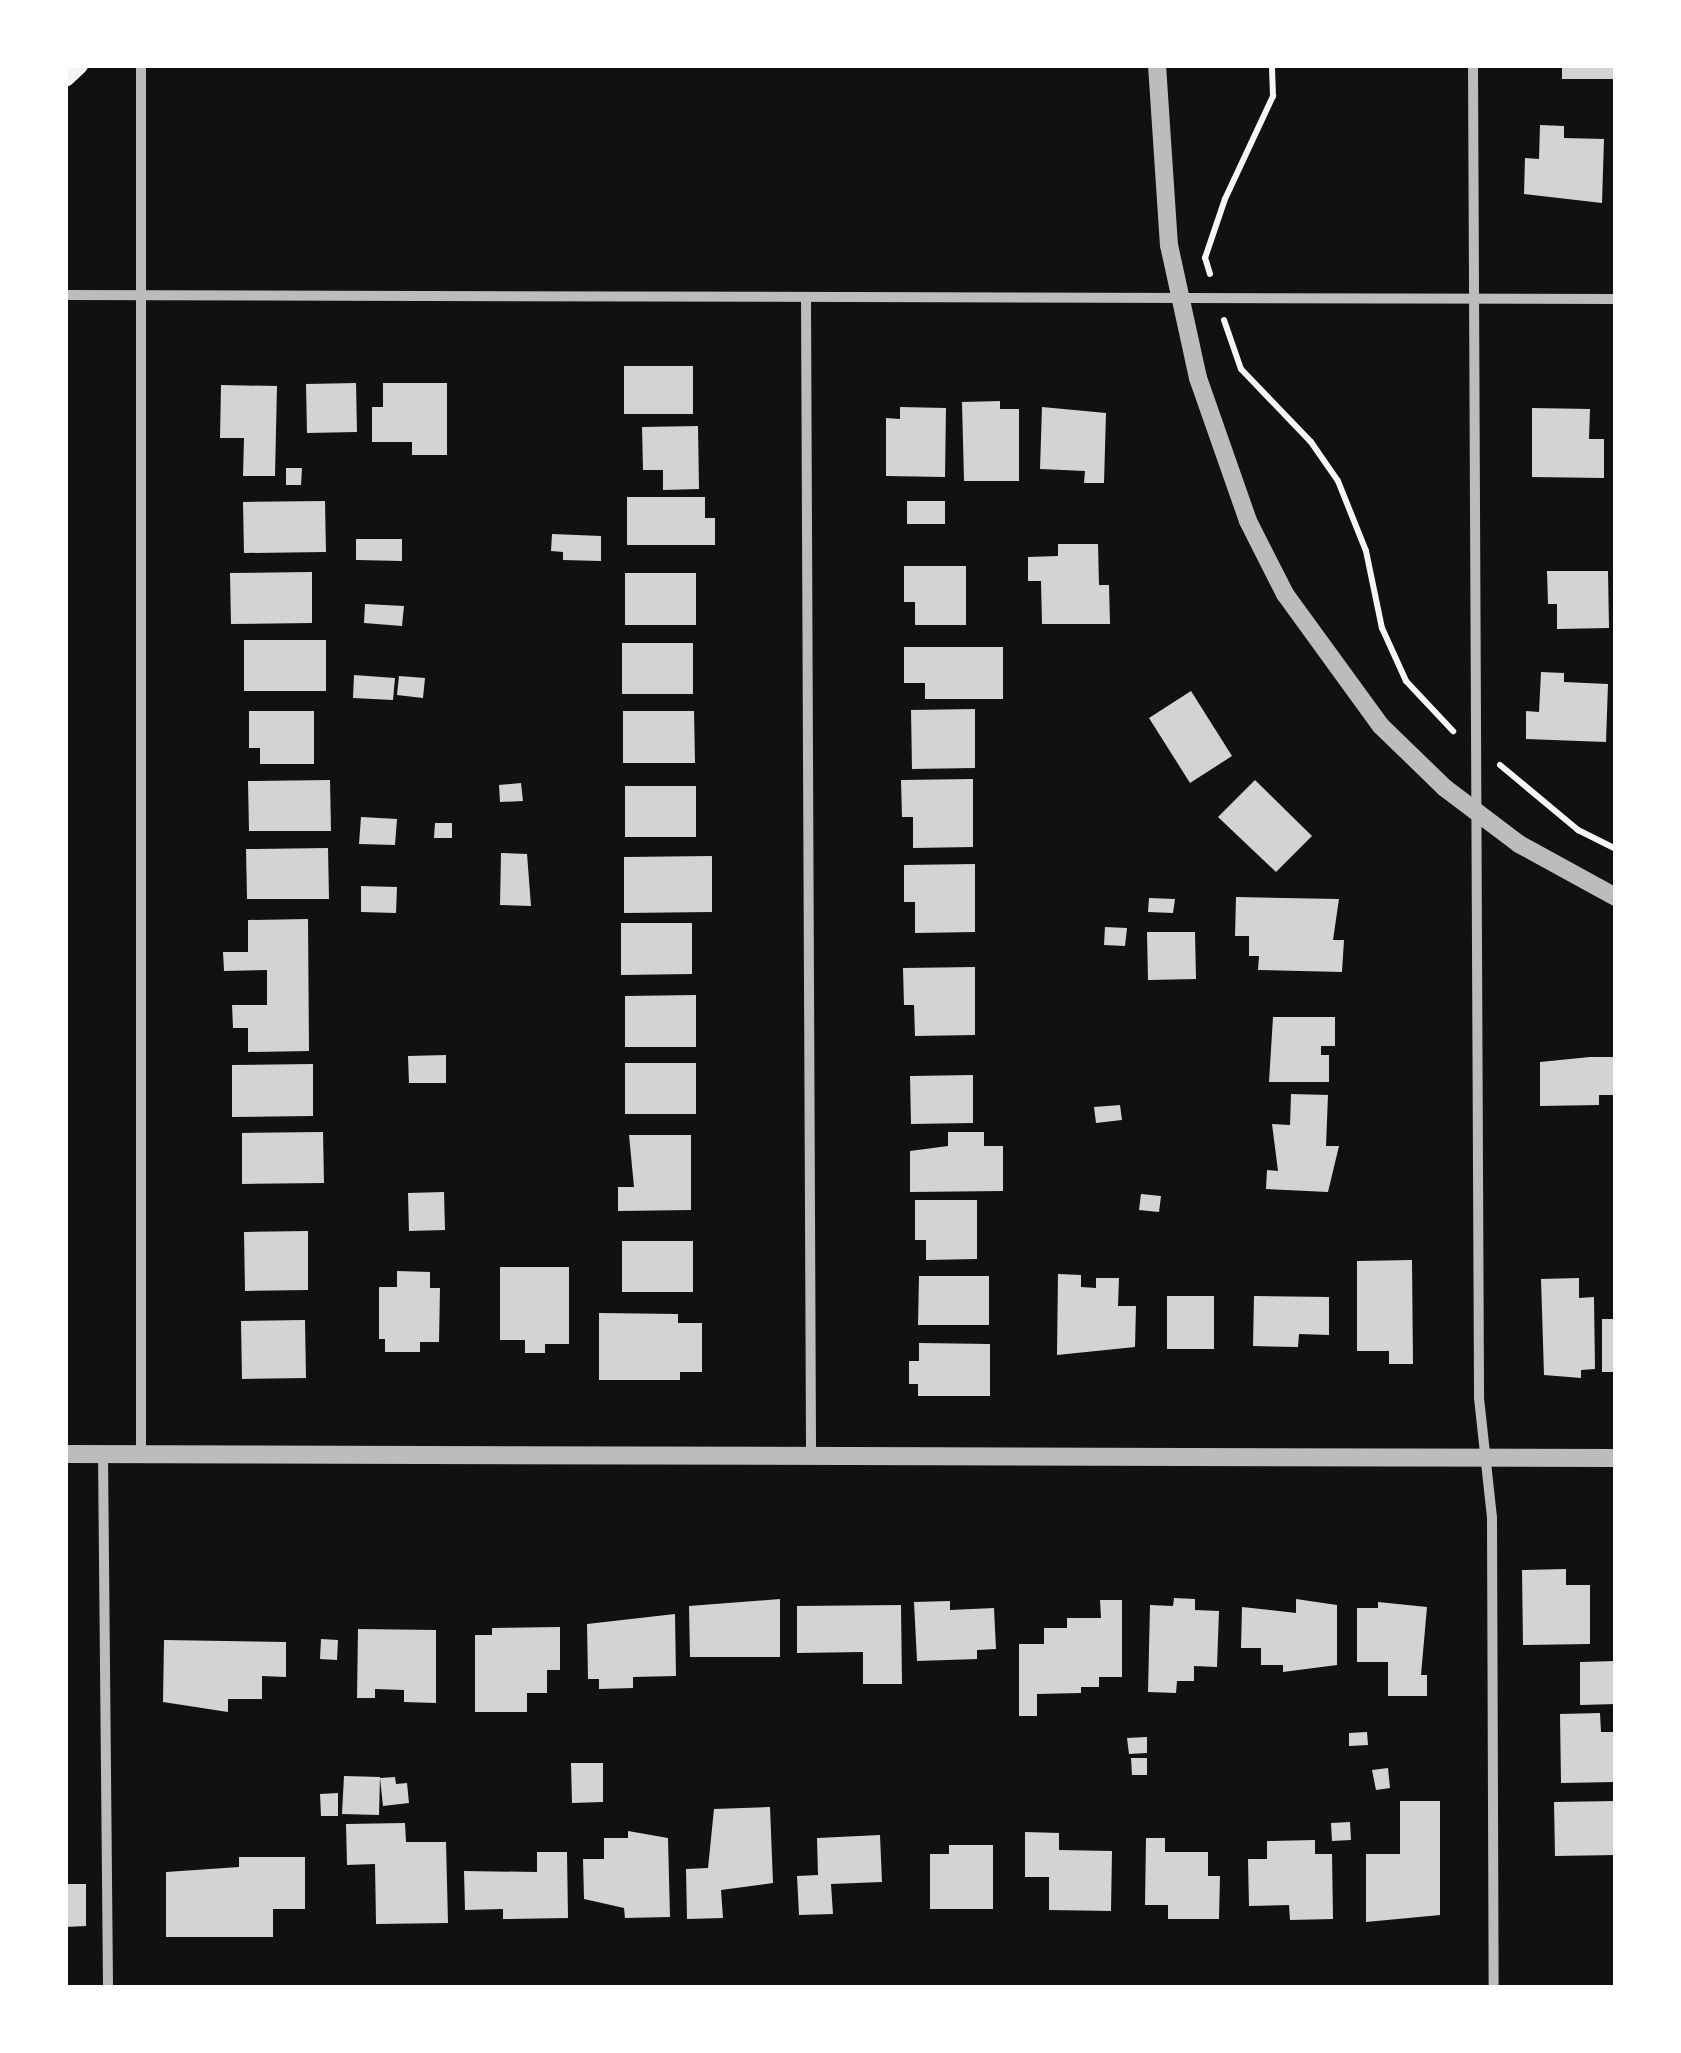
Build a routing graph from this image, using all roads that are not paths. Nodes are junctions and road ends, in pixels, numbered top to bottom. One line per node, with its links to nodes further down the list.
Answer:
1 (78, 65): 5 (main road)
2 (141, 65): 7 (street)
3 (1156, 65): 9 (street)
4 (1473, 65): 10 (street)
5 (65, 76)
6 (65, 295): 7 (street)
7 (140, 296): 8 (street); 16 (street)
8 (806, 297): 9 (street); 17 (street)
9 (1181, 298): 10 (street); 12 (street)
10 (1473, 298): 11 (street); 12 (street)
11 (1616, 299)
12 (1476, 815): 13 (street); 18 (street)
13 (1616, 897)
14 (65, 1454): 15 (street)
15 (103, 1454): 16 (street); 20 (street)
16 (141, 1454): 17 (street)
17 (811, 1457): 18 (street)
18 (1487, 1458): 19 (street); 21 (street)
19 (1616, 1458)
20 (108, 1988)
21 (1494, 1988)

